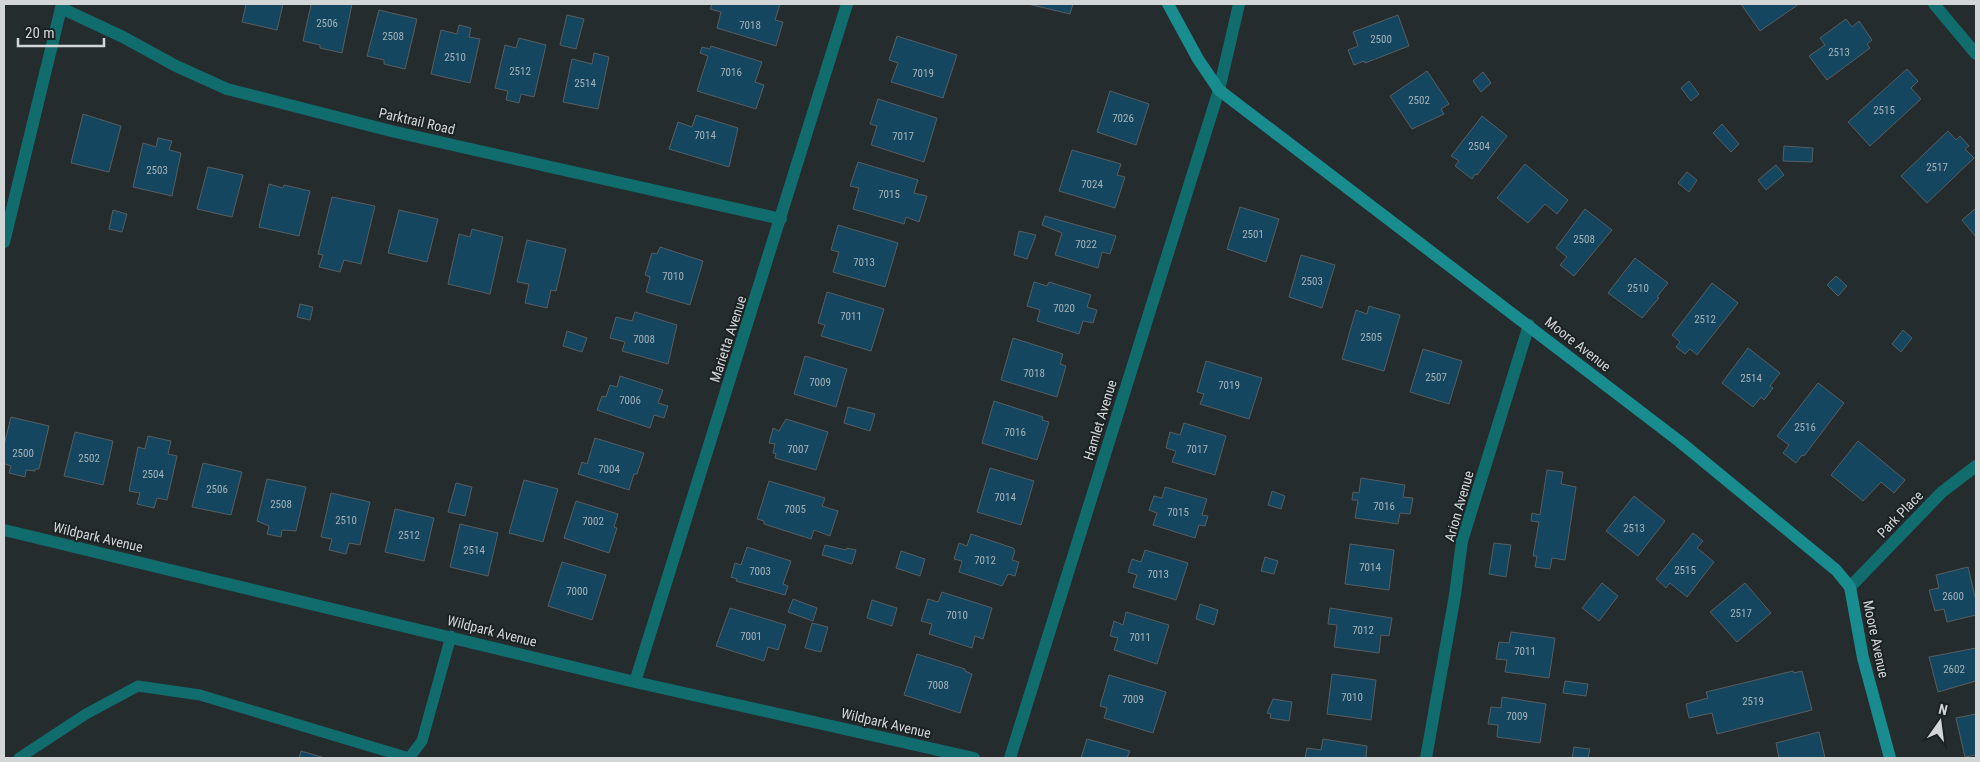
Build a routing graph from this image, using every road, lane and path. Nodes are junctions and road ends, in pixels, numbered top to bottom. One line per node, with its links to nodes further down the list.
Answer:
1 (847, 4): 8 (street, Marietta Avenue)
2 (1168, 4): 7 (street, Moore Avenue)
3 (1239, 4): 7 (street, Hamlet Avenue)
4 (1934, 4): 6 (street)
5 (62, 6): 8 (street, Parktrail Road); 9 (street)
6 (1976, 54)
7 (1219, 90): 10 (street, Moore Avenue); 18 (street, Hamlet Avenue)
8 (781, 218): 15 (street, Marietta Avenue)
9 (4, 241)
10 (1529, 325): 13 (street, Moore Avenue); 19 (street, Arion Avenue)
11 (1976, 466): 13 (street, Park Place)
12 (4, 530): 14 (street, Wildpark Avenue)
13 (1850, 588): 20 (street, Moore Avenue)
14 (451, 636): 15 (street, Wildpark Avenue); 16 (lane)
15 (635, 682): 17 (street, Wildpark Avenue)
16 (18, 758)
17 (974, 758)
18 (1010, 758)
19 (1426, 758)
20 (1890, 758)

